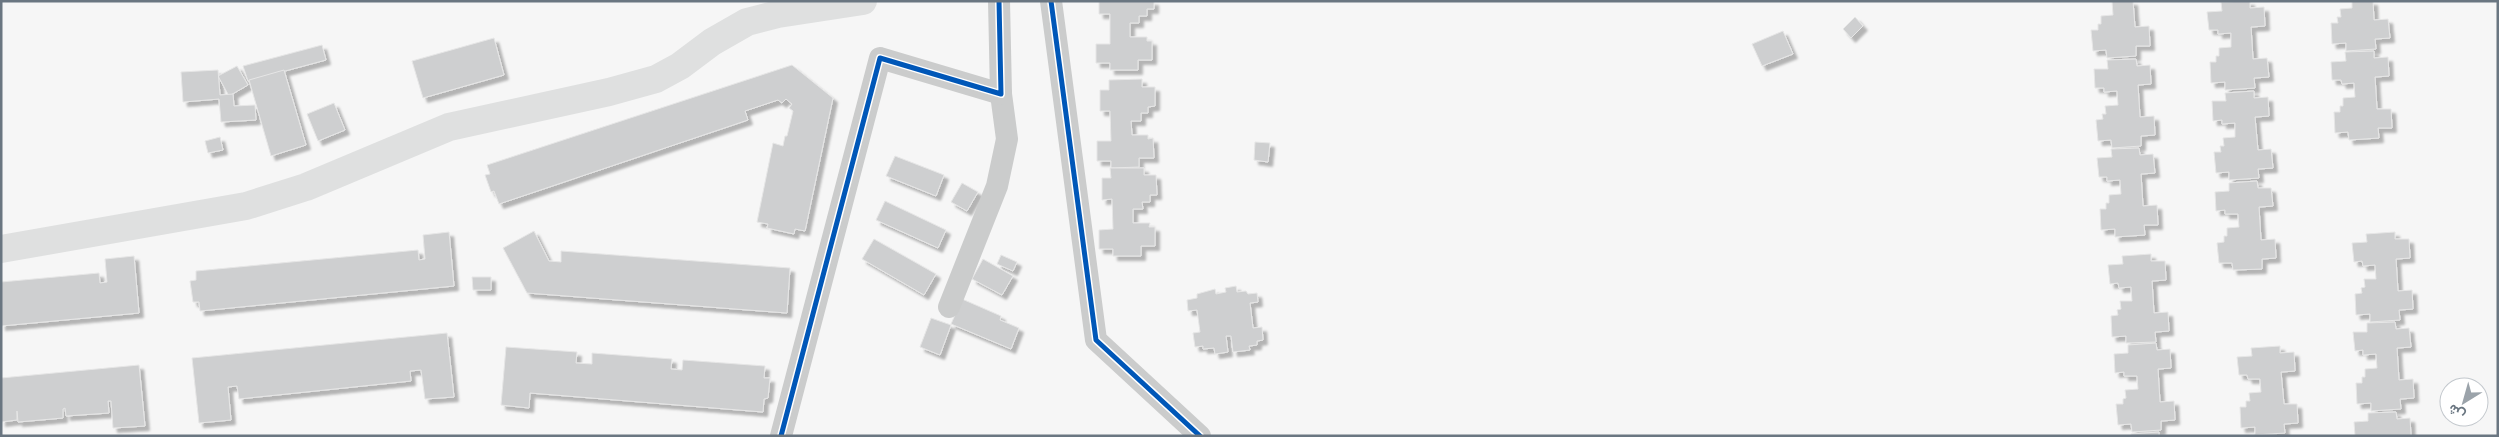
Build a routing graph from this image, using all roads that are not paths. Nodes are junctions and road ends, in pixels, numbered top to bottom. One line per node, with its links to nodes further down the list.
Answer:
1 (863, 1): 5 (main road)
2 (999, 1): 4 (street)
3 (1051, 1): 8 (street)
4 (1001, 94): 6 (street); 7 (street)
5 (1, 249)
6 (949, 307)
7 (781, 436)
8 (1200, 436)

